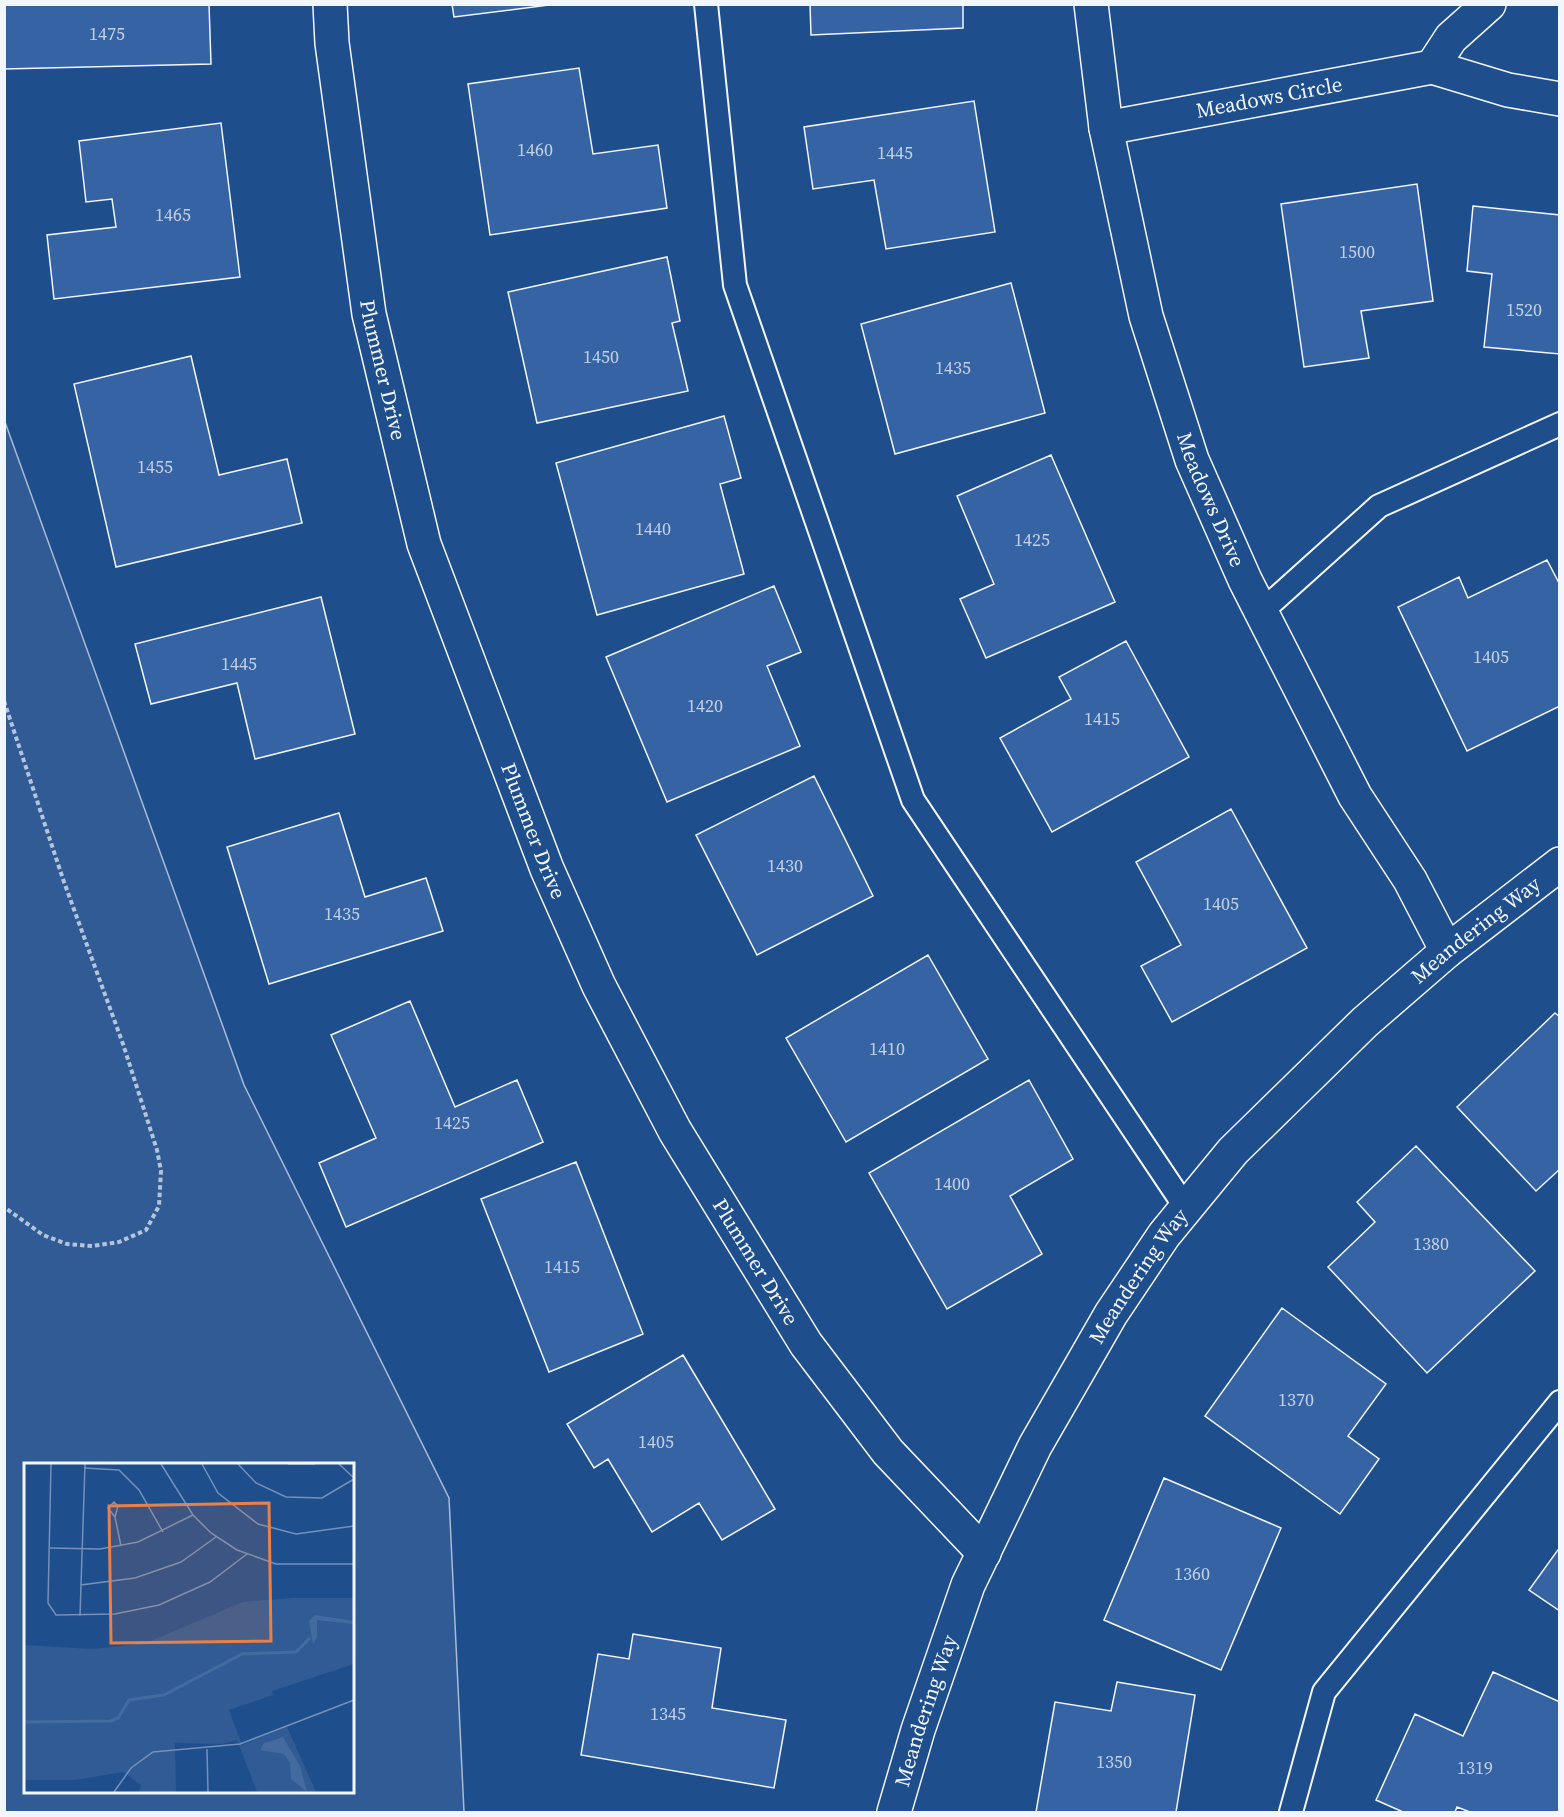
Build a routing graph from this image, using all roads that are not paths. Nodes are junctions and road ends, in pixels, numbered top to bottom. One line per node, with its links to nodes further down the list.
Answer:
1 (330, 4): 14 (street, Plummer Drive)
2 (706, 4): 12 (lane)
3 (1091, 4): 7 (street, Meadows Drive)
4 (1489, 4): 5 (street)
5 (1432, 67): 6 (street, Meadows Circle); 7 (street, Meadows Circle)
6 (1560, 99)
7 (1106, 128): 9 (street, Meadows Drive)
8 (1560, 424): 9 (lane)
9 (1261, 612): 11 (street, Meadows Drive)
10 (1560, 864): 11 (street, Meandering Way)
11 (1447, 951): 12 (street, Meandering Way)
12 (1186, 1208): 14 (street, Meandering Way)
13 (1560, 1402): 16 (lane)
14 (984, 1553): 15 (street, Meandering Way)
15 (894, 1812)
16 (1292, 1812)

